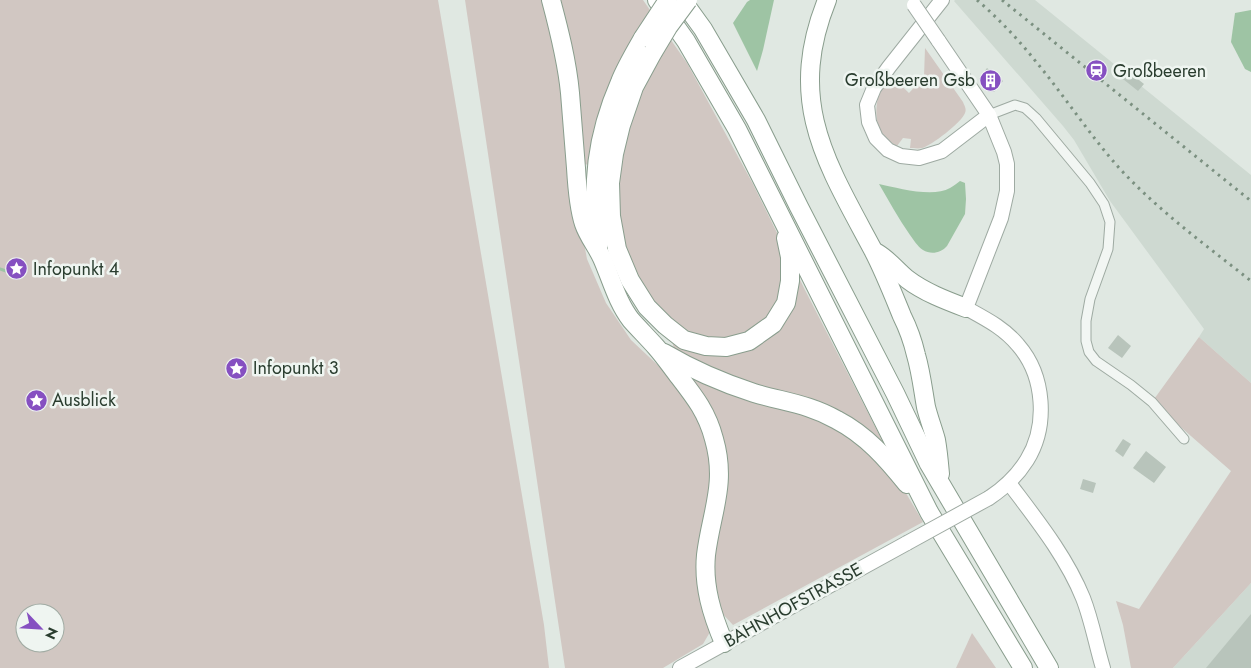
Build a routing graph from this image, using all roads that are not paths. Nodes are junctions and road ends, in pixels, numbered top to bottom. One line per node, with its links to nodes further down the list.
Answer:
1 (551, 0): 12 (highway)
2 (657, 0): 10 (highway)
3 (668, 0): 12 (highway, bridge)
4 (682, 0): 17 (highway)
5 (688, 0): 10 (highway, bridge)
6 (826, 0): 11 (highway)
7 (942, 0): 9 (main road)
8 (912, 2): 9 (main road, bridge)
9 (989, 115): 13 (main road); 15 (street)
10 (783, 221): 18 (highway)
11 (874, 252): 13 (highway); 17 (highway)
12 (601, 257): 14 (highway)
13 (966, 308): 16 (main road, BAHNHOFSTRASSE)
14 (658, 349): 18 (highway); 19 (highway)
15 (1184, 439)
16 (1009, 483): 19 (main road, BAHNHOFSTRASSE, bridge); 23 (main road)
17 (941, 485): 22 (highway)
18 (929, 512): 21 (highway)
19 (724, 643): 20 (main road, BAHNHOFSTRASSE)
20 (680, 668)
21 (1023, 668)
22 (1049, 668)
23 (1103, 668)

